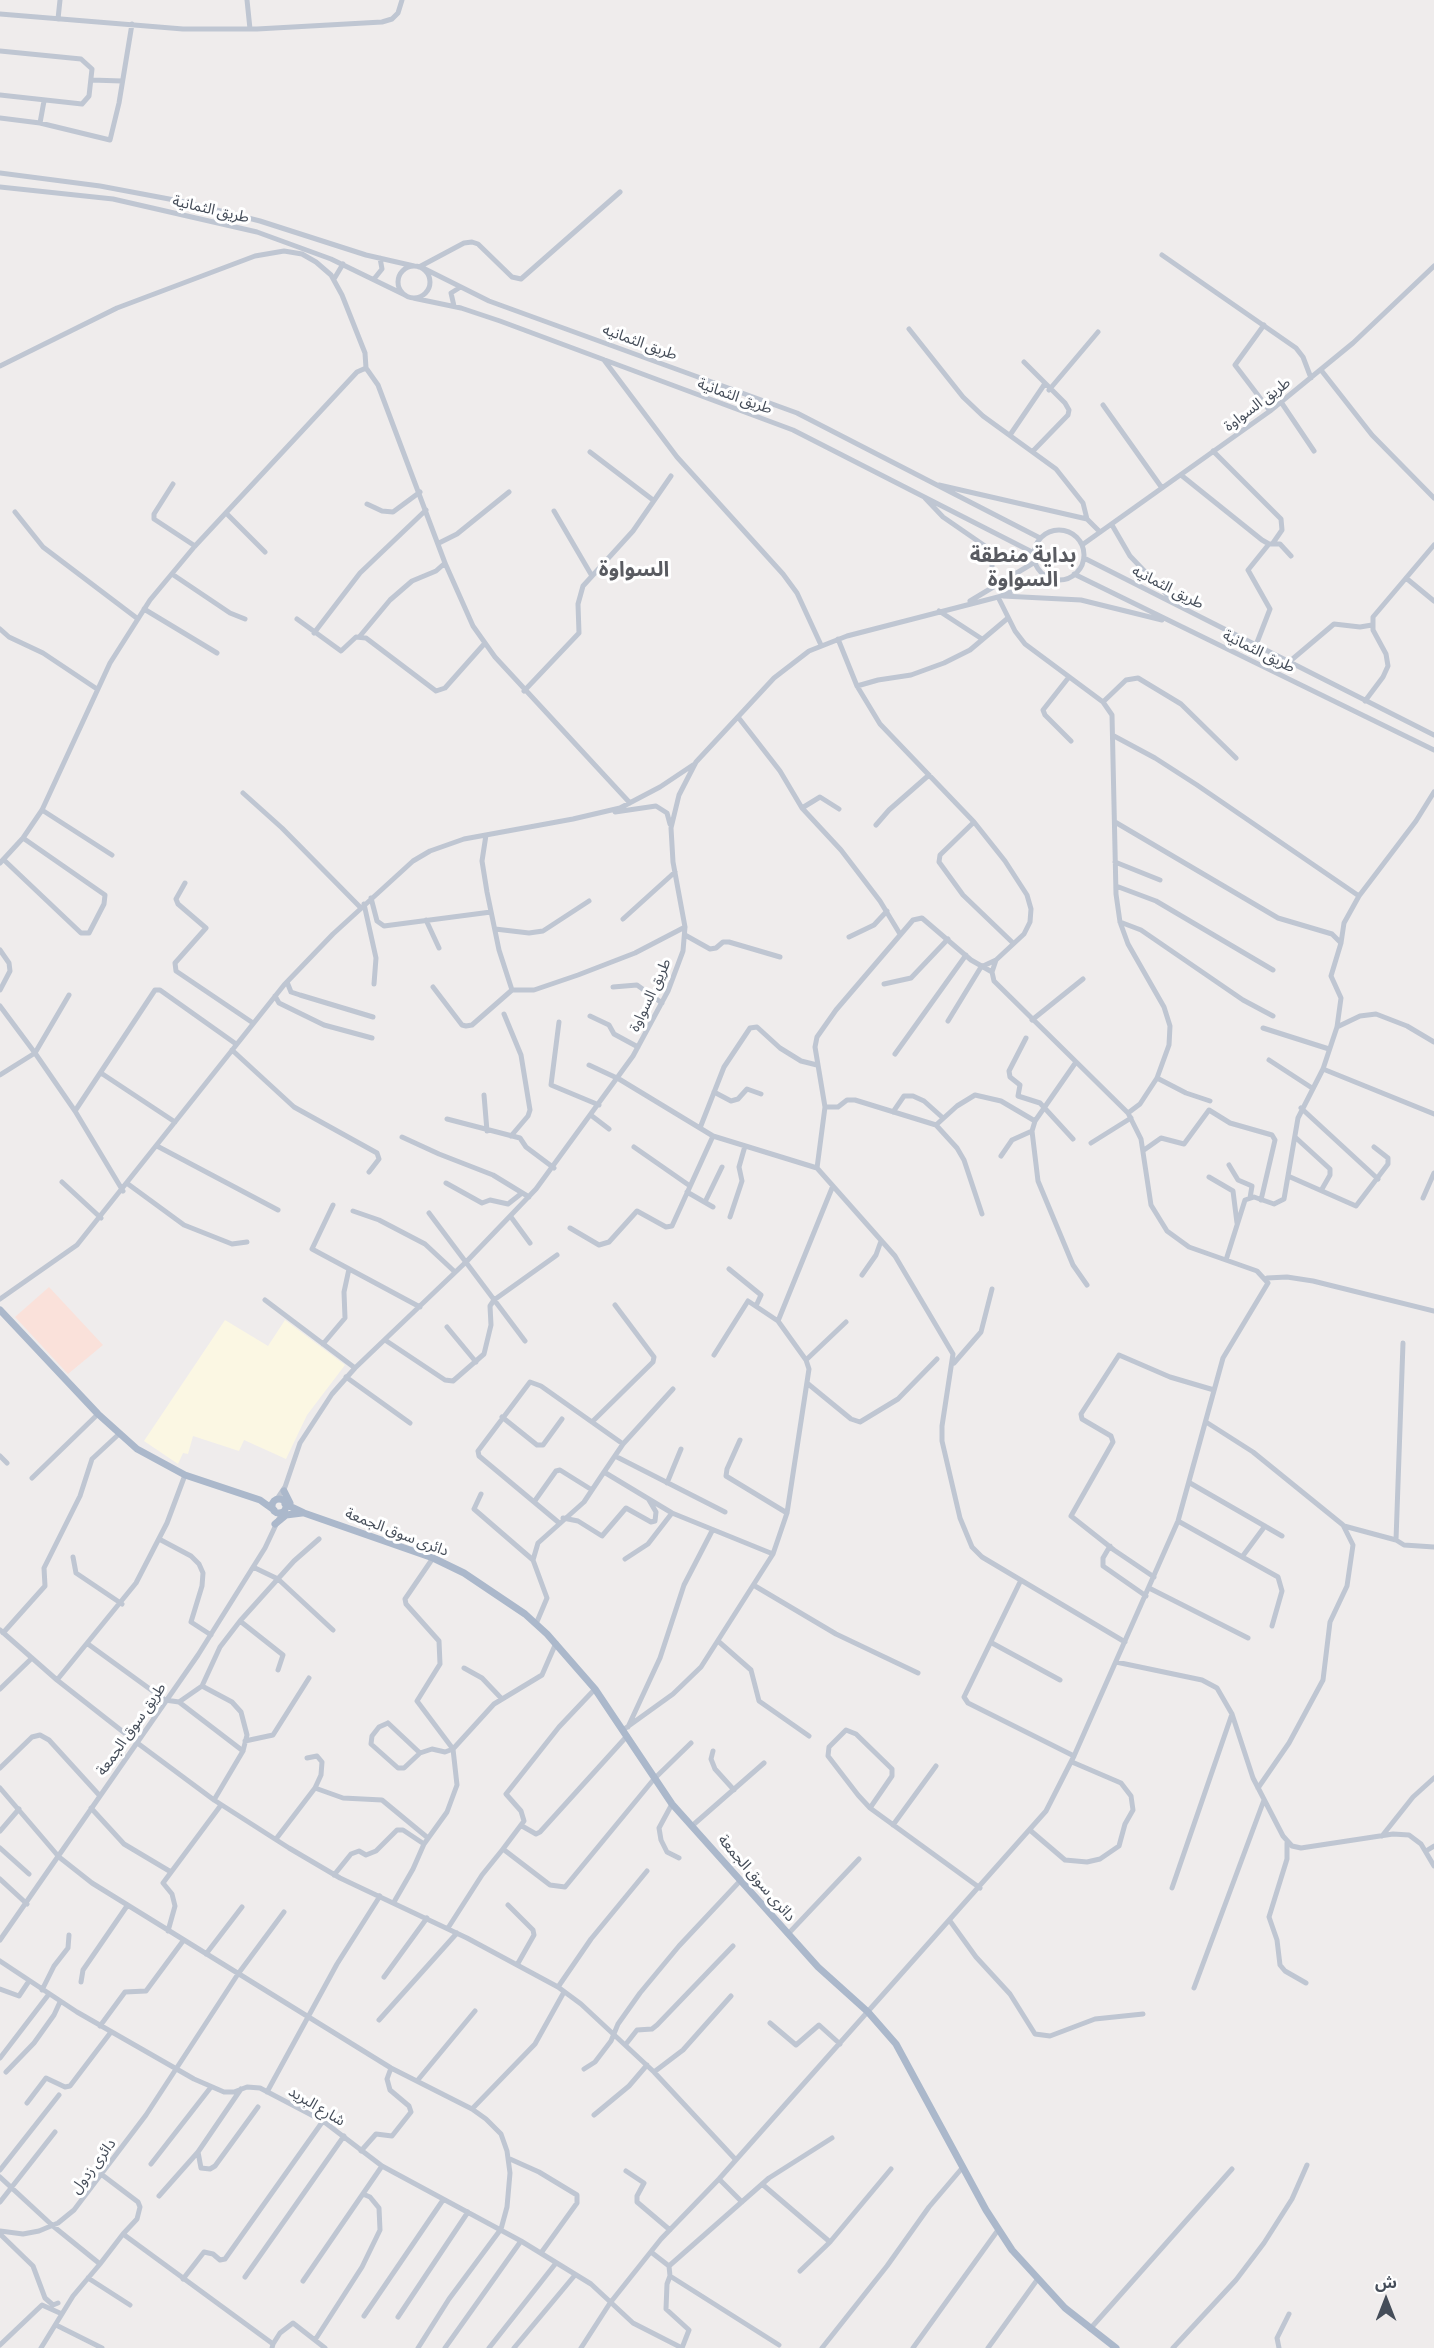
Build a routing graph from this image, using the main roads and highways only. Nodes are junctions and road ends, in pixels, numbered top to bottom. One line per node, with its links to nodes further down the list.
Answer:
1 (0, 1310): 3 (main road, دائرى سوق الجمعة)
2 (284, 1489): 3 (main road)
3 (300, 1512): 4 (main road); 5 (main road, دائرى سوق الجمعة)
4 (274, 1526)
5 (1116, 2348)

